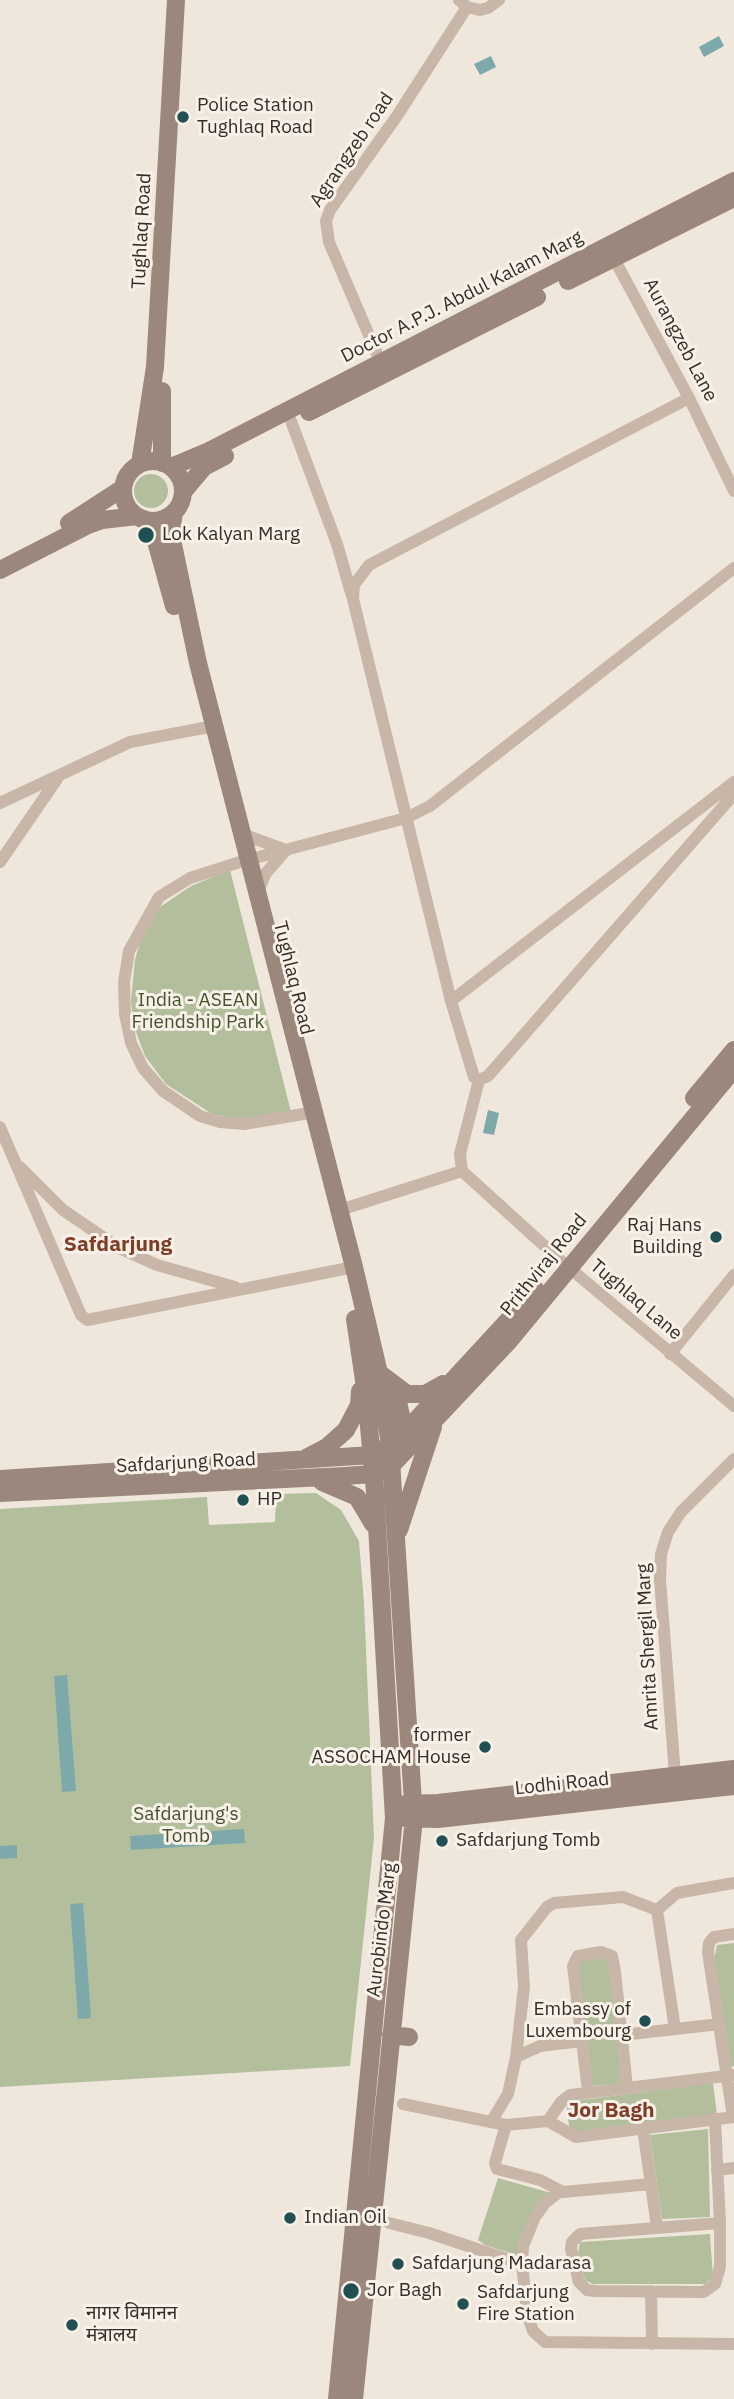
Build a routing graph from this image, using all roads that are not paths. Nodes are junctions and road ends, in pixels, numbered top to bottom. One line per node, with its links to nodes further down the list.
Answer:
1 (177, 0): 12 (main road, Tughlaq Road)
2 (186, 0): 13 (main road, Tughlaq Road)
3 (499, 0): 4 (street)
4 (463, 4): 8 (street, Agrangzeb road)
5 (734, 181): 7 (main road, Doctor A.P.J. Abdul Kalam Marg)
6 (734, 198): 7 (main road, Doctor A.P.J. Abdul Kalam Marg)
7 (611, 252): 8 (main road, Doctor A.P.J. Abdul Kalam Marg); 9 (street, Aurangzeb Lane); 10 (main road, Doctor A.P.J. Abdul Kalam Marg)
8 (380, 361): 11 (main road, Doctor A.P.J. Abdul Kalam Marg)
9 (689, 398): 14 (street, Aurangzeb Lane); 22 (street)
10 (290, 421): 11 (main road, Doctor A.P.J. Abdul Kalam Marg); 22 (street)
11 (212, 456): 13 (main road); 16 (main road)
12 (140, 464): 13 (main road); 15 (main road)
13 (166, 465): 16 (main road)
14 (733, 484)
15 (123, 488): 18 (main road); 19 (main road)
16 (183, 492): 17 (main road)
17 (174, 512): 18 (main road); 23 (main road, Tughlaq Road)
18 (140, 517): 21 (main road); 23 (main road, Tughlaq Road)
19 (0, 558)
20 (734, 568): 28 (street)
21 (0, 570)
22 (353, 599): 28 (street)
23 (209, 727): 24 (street); 29 (main road, Tughlaq Road); 31 (main road, Tughlaq Road)
24 (58, 778): 27 (street); 32 (street)
25 (734, 782): 34 (street)
26 (734, 794): 37 (street)
27 (0, 803)
28 (406, 818): 30 (street); 34 (street)
29 (242, 834): 30 (street); 31 (main road, Tughlaq Road)
30 (286, 849): 31 (street); 33 (street)
31 (244, 861): 33 (main road, Tughlaq Road); 38 (main road, Tughlaq Road); 38 (street)
32 (0, 862)
33 (258, 892): 38 (main road, Tughlaq Road)
34 (451, 1001): 37 (street)
35 (734, 1050): 43 (main road, Prithviraj Road)
36 (734, 1069): 43 (main road, Prithviraj Road)
37 (479, 1080): 41 (street)
38 (310, 1113): 42 (main road, Tughlaq Road); 44 (main road, Tughlaq Road)
39 (0, 1127): 40 (street)
40 (15, 1161): 46 (street); 46 (street)
41 (462, 1171): 42 (street); 43 (street, Tughlaq Lane)
42 (340, 1210): 44 (main road, Tughlaq Road)
43 (564, 1264): 47 (street, Tughlaq Lane); 49 (main road, Prithviraj Road); 52 (main road, Prithviraj Road)
44 (349, 1268): 46 (street); 48 (main road, Tughlaq Road)
45 (734, 1275): 47 (street)
46 (241, 1289)
47 (670, 1354): 51 (street, Tughlaq Lane)
48 (371, 1373): 50 (main road); 54 (main road, Tughlaq Road); 55 (main road, Tughlaq Road); 57 (main road)
49 (453, 1378): 50 (main road); 53 (main road, Prithviraj Road)
50 (395, 1387): 53 (main road)
51 (734, 1406)
52 (435, 1420): 58 (main road, Prithviraj Road); 65 (main road)
53 (404, 1430): 54 (main road, Prithviraj Road)
54 (390, 1444): 55 (main road, Prithviraj Road); 58 (main road, Tughlaq Road)
55 (372, 1455): 57 (main road, Safdarjung Road); 59 (main road, Tughlaq Road)
56 (734, 1459): 67 (street, Amrita Shergil Marg)
57 (300, 1461): 60 (main road, Safdarjung Road)
58 (391, 1466): 59 (main road, Prithviraj Road); 65 (main road, Aurobindo Marg)
59 (373, 1474): 61 (main road, Safdarjung Road); 64 (main road, Aurobindo Marg)
60 (209, 1475): 61 (main road, Safdarjung Road); 62 (main road, Safdarjung Road); 63 (main road, Safdarjung Road)
61 (310, 1478): 64 (main road)
62 (0, 1479)
63 (0, 1493)
64 (377, 1534): 69 (main road, Aurobindo Marg)
65 (397, 1538): 70 (main road, Aurobindo Marg)
66 (734, 1769): 67 (main road, Lodhi Road)
67 (675, 1775): 70 (main road, Lodhi Road)
68 (734, 1786): 70 (main road, Lodhi Road)
69 (394, 1811): 70 (main road, Lodhi Road); 100 (main road, Aurobindo Marg)
70 (414, 1811): 101 (main road, Aurobindo Marg)
71 (734, 1883): 72 (street)
72 (657, 1910): 75 (street); 78 (street)
73 (734, 1934): 74 (street)
74 (720, 2024): 75 (street); 79 (street)
75 (675, 2029): 76 (street)
76 (622, 2035): 77 (street); 80 (street)
77 (582, 2041): 78 (street); 81 (street)
78 (516, 2057): 86 (street)
79 (730, 2075): 80 (street); 83 (street)
80 (627, 2087): 81 (street)
81 (587, 2091): 84 (street)
82 (403, 2104): 86 (street)
83 (733, 2117): 85 (street)
84 (548, 2120): 87 (street); 88 (street)
85 (715, 2120): 88 (street); 90 (street)
86 (491, 2122): 87 (street)
87 (506, 2125): 92 (street)
88 (643, 2129): 91 (street)
89 (734, 2168): 90 (street)
90 (717, 2170): 94 (street)
91 (651, 2184): 92 (street); 95 (street)
92 (560, 2191): 96 (street)
93 (389, 2223): 96 (street)
94 (720, 2223): 95 (street); 97 (street)
95 (657, 2227): 97 (street)
96 (522, 2264): 98 (street)
97 (652, 2291): 98 (street)
98 (652, 2344): 99 (street)
99 (734, 2344)
100 (337, 2399)
101 (354, 2399)

